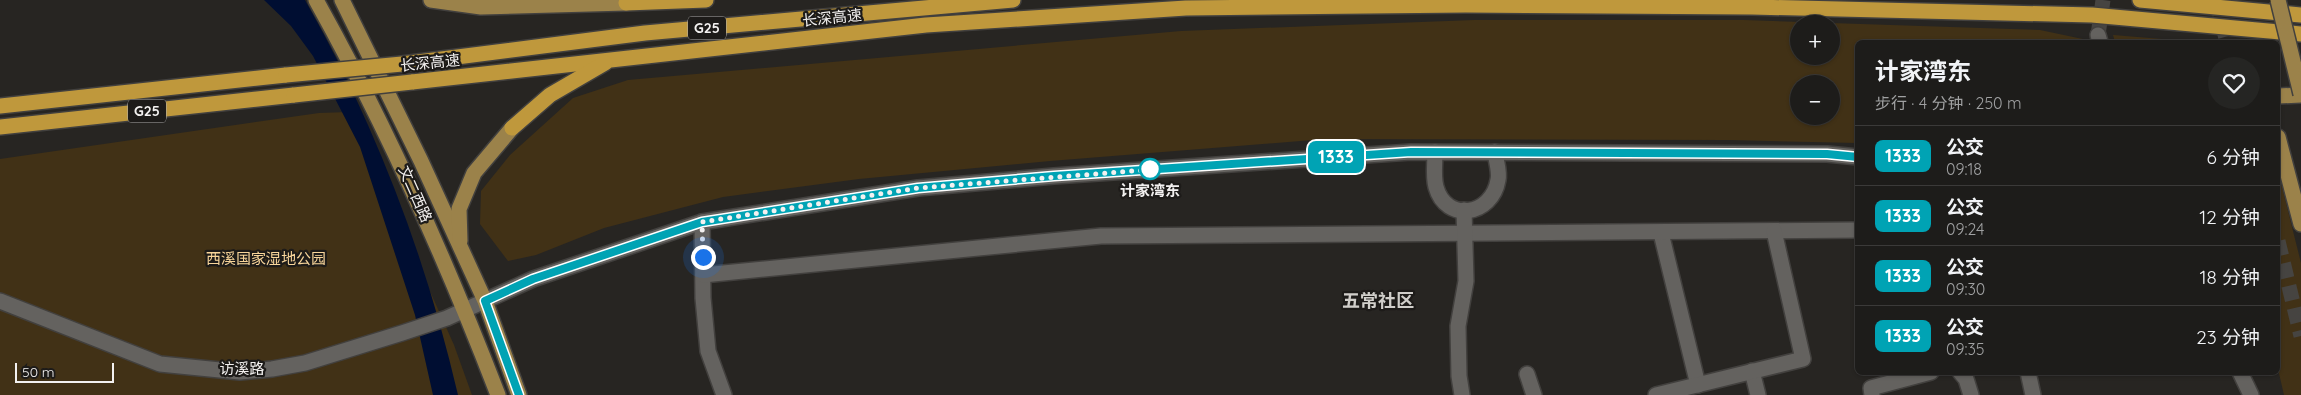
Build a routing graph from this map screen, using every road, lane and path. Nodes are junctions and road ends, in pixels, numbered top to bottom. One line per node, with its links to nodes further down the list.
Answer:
1 (316, 0): 32 (main road, 文二西路)
2 (342, 0): 28 (main road, 文二西路)
3 (431, 0): 8 (main road)
4 (706, 0): 8 (highway)
5 (1013, 0): 14 (highway, 长深高速 / G25, bridge)
6 (2140, 0): 9 (highway)
7 (2278, 0): 12 (main road, bridge)
8 (626, 4)
9 (2301, 15)
10 (2301, 34): 11 (highway, 长深高速 / G25)
11 (609, 60): 15 (highway, 长深高速 / G25, bridge); 16 (highway)
12 (2301, 94): 13 (main road)
13 (2280, 96)
14 (0, 106)
15 (0, 127)
16 (512, 128): 28 (main road)
17 (2280, 145): 23 (main road)
18 (1435, 152): 19 (street); 21 (street); 22 (street, 访溪路)
19 (1495, 152): 20 (street); 21 (street)
20 (1855, 156)
21 (1464, 210): 26 (street)
22 (702, 222): 29 (street); 31 (street, 访溪路)
23 (2301, 224)
24 (1855, 230): 25 (street)
25 (1774, 231): 27 (street); 33 (street)
26 (1465, 232): 27 (street); 29 (street); 43 (street)
27 (1661, 233): 39 (street)
28 (460, 247): 31 (main road, 文二西路)
29 (703, 275): 42 (street)
30 (0, 301): 32 (street, 访溪路)
31 (485, 301): 32 (street, 访溪路); 41 (main road, 文二西路)
32 (465, 310): 40 (main road, 文二西路)
33 (1752, 371): 39 (street); 46 (street)
34 (1527, 374): 44 (street)
35 (1920, 375): 47 (street)
36 (1963, 375): 48 (street)
37 (2029, 375): 49 (street)
38 (2241, 375): 50 (street)
39 (1698, 384): 45 (street)
40 (498, 395)
41 (519, 395)
42 (724, 395)
43 (1462, 395)
44 (1534, 395)
45 (1656, 395)
46 (1758, 395)
47 (1872, 395)
48 (1971, 395)
49 (2034, 395)
50 (2251, 395)

